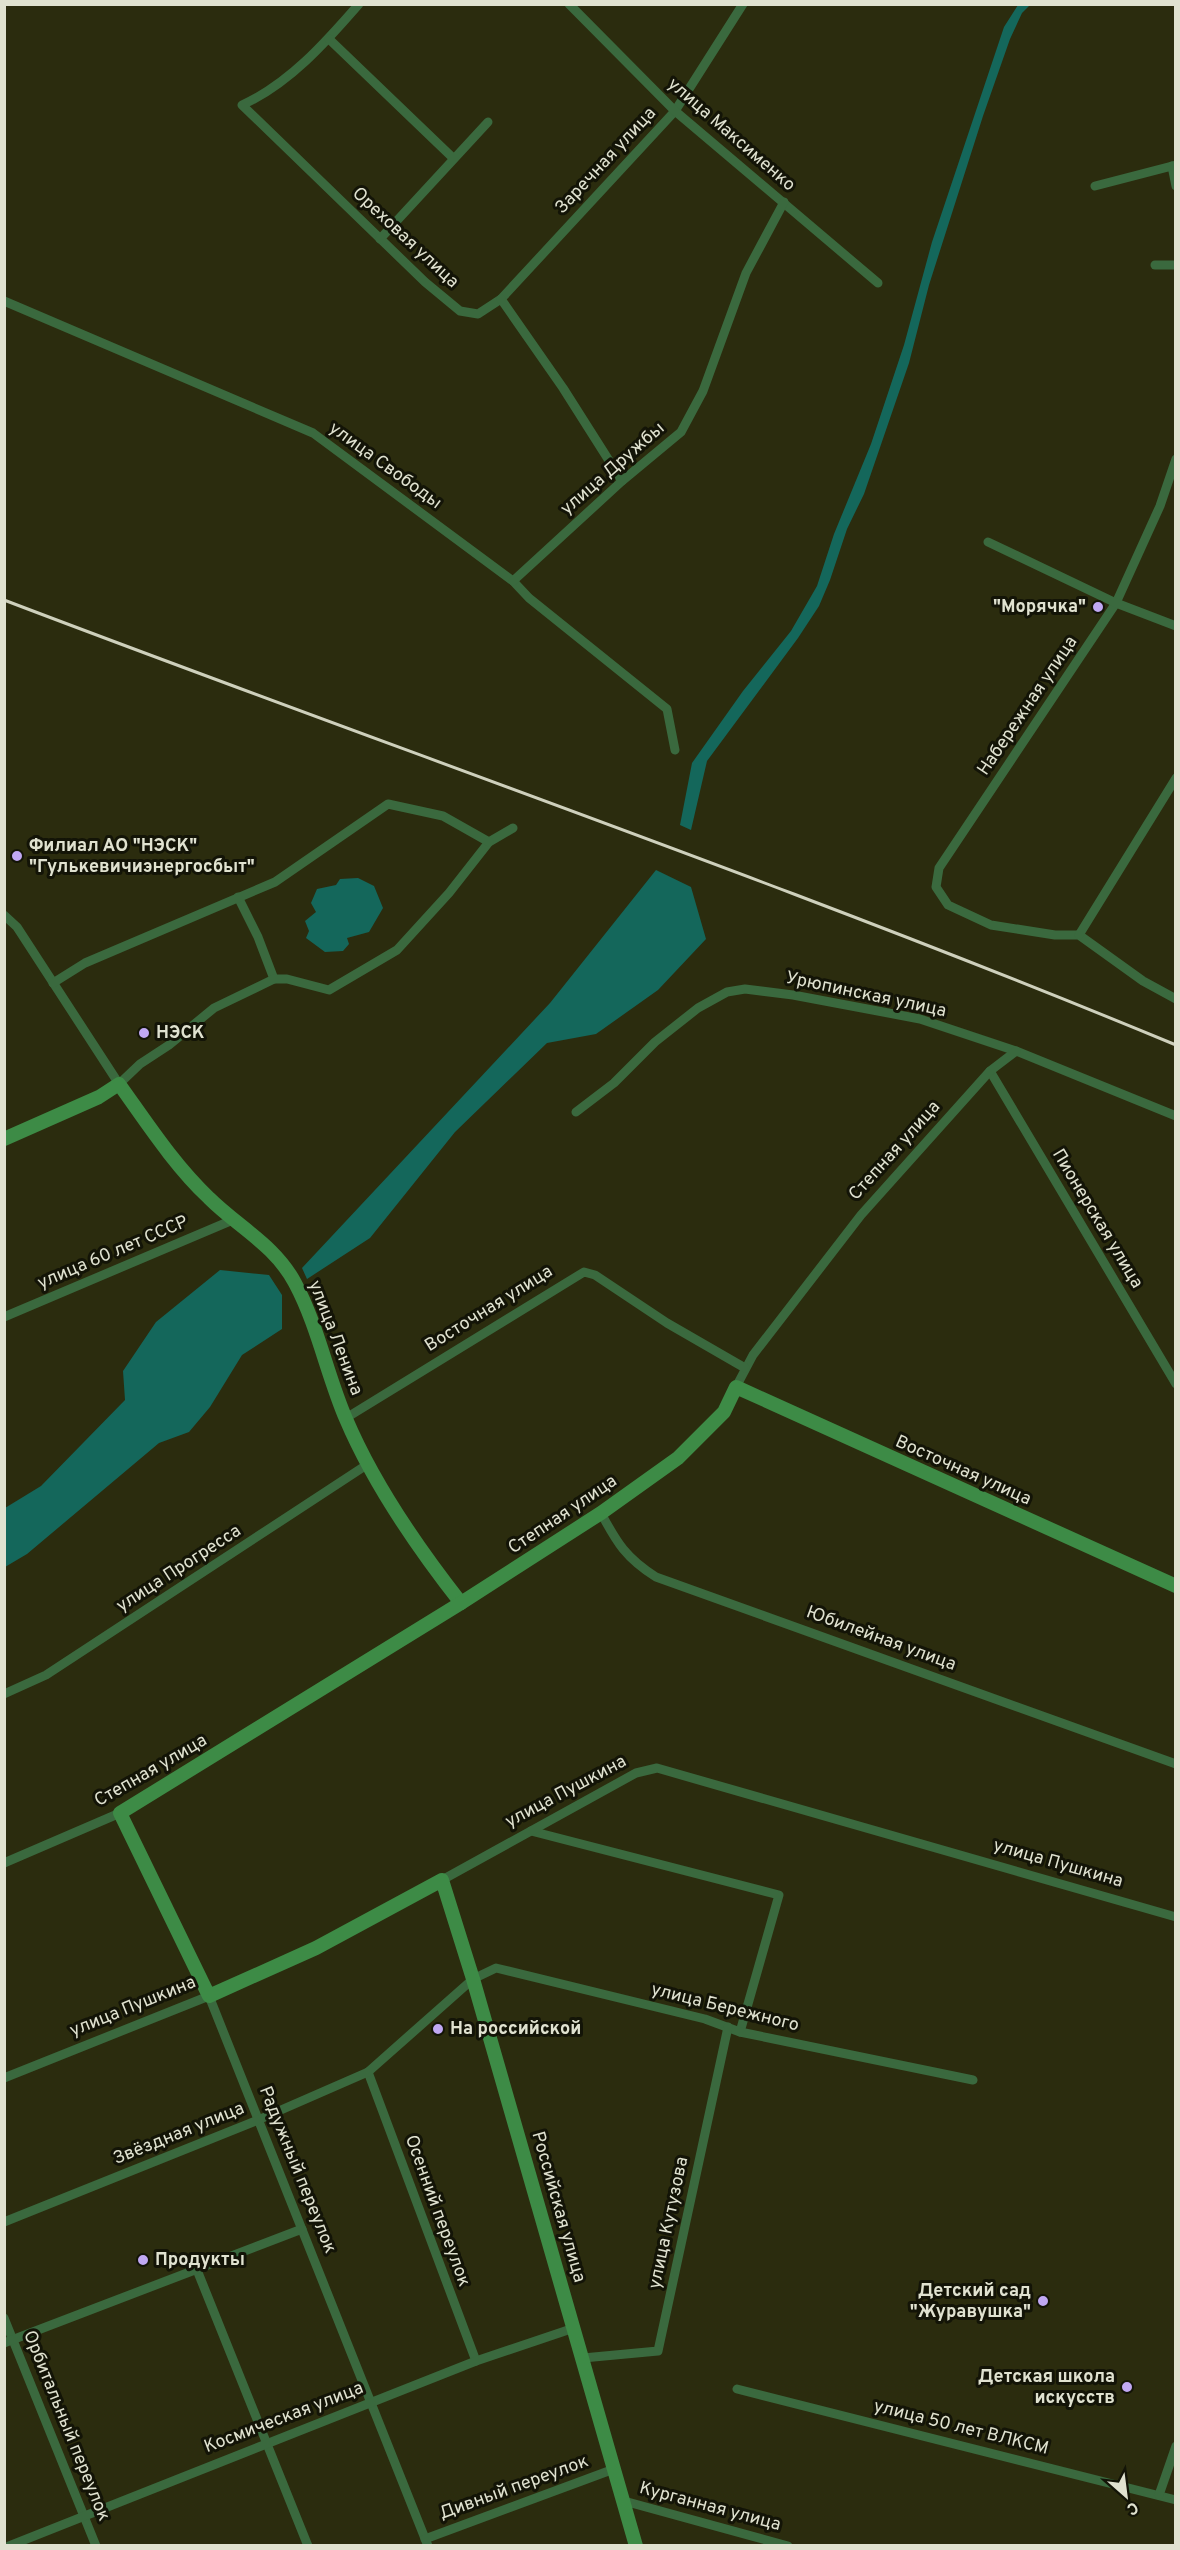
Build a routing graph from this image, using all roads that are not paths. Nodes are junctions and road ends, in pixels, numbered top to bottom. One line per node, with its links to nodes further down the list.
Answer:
1 (359, 4): 4 (street)
2 (569, 4): 5 (street, улица Максименко)
3 (743, 4): 5 (street, Заречная улица)
4 (329, 39): 7 (street); 12 (street, Ореховая улица)
5 (675, 111): 11 (street, улица Максименко); 16 (street, Заречная улица)
6 (488, 122): 7 (street)
7 (453, 158): 12 (street)
8 (1174, 165): 9 (street); 10 (street)
9 (1095, 186)
10 (1176, 186)
11 (784, 202): 15 (street, улица Максименко); 19 (street, улица Дружбы)
12 (380, 239): 16 (street, Ореховая улица)
13 (1155, 265): 14 (street)
14 (1176, 265)
15 (878, 283)
16 (501, 299): 19 (street)
17 (4, 301): 21 (street, улица Свободы)
18 (1176, 459): 22 (street, Набережная улица)
19 (622, 481): 21 (street, улица Дружбы)
20 (988, 542): 22 (street)
21 (513, 581): 24 (street, улица Свободы)
22 (1116, 603): 23 (street); 30 (street, Набережная улица)
23 (1176, 626)
24 (675, 750)
25 (1175, 779): 30 (street)
26 (513, 828): 27 (street)
27 (489, 842): 28 (street); 31 (street)
28 (238, 897): 31 (street); 32 (street)
29 (4, 915): 32 (street, улица Ленина)
30 (1079, 935): 33 (street)
31 (274, 979): 36 (street)
32 (53, 983): 36 (street, улица Ленина)
33 (1176, 999)
34 (1016, 1051): 35 (street, Степная улица); 37 (street, Урюпинская улица); 38 (street, Урюпинская улица)
35 (990, 1071): 42 (street, Степная улица); 43 (street, Пионерская улица)
36 (119, 1084): 39 (street); 40 (street, улица Ленина)
37 (576, 1113)
38 (1176, 1116)
39 (4, 1139)
40 (235, 1219): 41 (street, улица 60 лет СССР); 45 (street, улица Ленина)
41 (4, 1317)
42 (745, 1368): 44 (street, Степная улица); 45 (street, Восточная улица)
43 (1176, 1384)
44 (736, 1387): 47 (street, Степная улица); 48 (street, Восточная улица)
45 (346, 1418): 46 (street, улица Ленина)
46 (368, 1464): 49 (street, улица Ленина); 50 (street, улица Прогресса)
47 (601, 1513): 49 (street, Степная улица); 51 (street, Юбилейная улица)
48 (1176, 1586)
49 (461, 1603): 52 (street, Степная улица)
50 (4, 1694)
51 (1176, 1764)
52 (120, 1813): 54 (street, Степная улица); 58 (street, Радужный переулок)
53 (531, 1831): 55 (street, улица Пушкина); 56 (street, улица Пушкина); 60 (street)
54 (4, 1863)
55 (442, 1880): 57 (street, Российская улица); 58 (street, улица Пушкина)
56 (1176, 1917)
57 (473, 1979): 59 (street, улица Бережного); 61 (street, Звёздная улица); 69 (street, Российская улица)
58 (209, 1996): 62 (street, улица Пушкина); 64 (street, Радужный переулок)
59 (728, 2027): 60 (street, улица Бережного); 71 (street, улица Кутузова)
60 (740, 2032): 63 (street, улица Бережного)
61 (368, 2072): 64 (street, Звёздная улица); 72 (street, Осенний переулок)
62 (4, 2078)
63 (972, 2080)
64 (258, 2120): 65 (street, Звёздная улица); 66 (street, Радужный переулок)
65 (4, 2222)
66 (302, 2229): 67 (street); 74 (street, Радужный переулок)
67 (197, 2270): 70 (street); 75 (street)
68 (4, 2318): 70 (street, Орбитальный переулок)
69 (574, 2328): 71 (street, Российская улица); 72 (street, Космическая улица)
70 (9, 2341): 81 (street, Орбитальный переулок)
71 (583, 2358): 77 (street, Российская улица)
72 (476, 2361): 74 (street, Космическая улица)
73 (737, 2389): 78 (street, улица 50 лет ВЛКСМ)
74 (373, 2401): 75 (street, Космическая улица); 82 (street, Радужный переулок)
75 (267, 2442): 81 (street, Космическая улица); 85 (street)
76 (1176, 2446): 78 (street)
77 (614, 2469): 80 (street, Российская улица); 82 (street, Дивный переулок)
78 (1159, 2496): 79 (street, улица 50 лет ВЛКСМ)
79 (1176, 2500)
80 (624, 2501): 86 (street, Российская улица); 87 (street, Курганная улица)
81 (85, 2515): 83 (street, Космическая улица); 84 (street, Орбитальный переулок)
82 (427, 2542)
83 (9, 2546)
84 (96, 2546)
85 (308, 2546)
86 (636, 2546)
87 (788, 2546)

